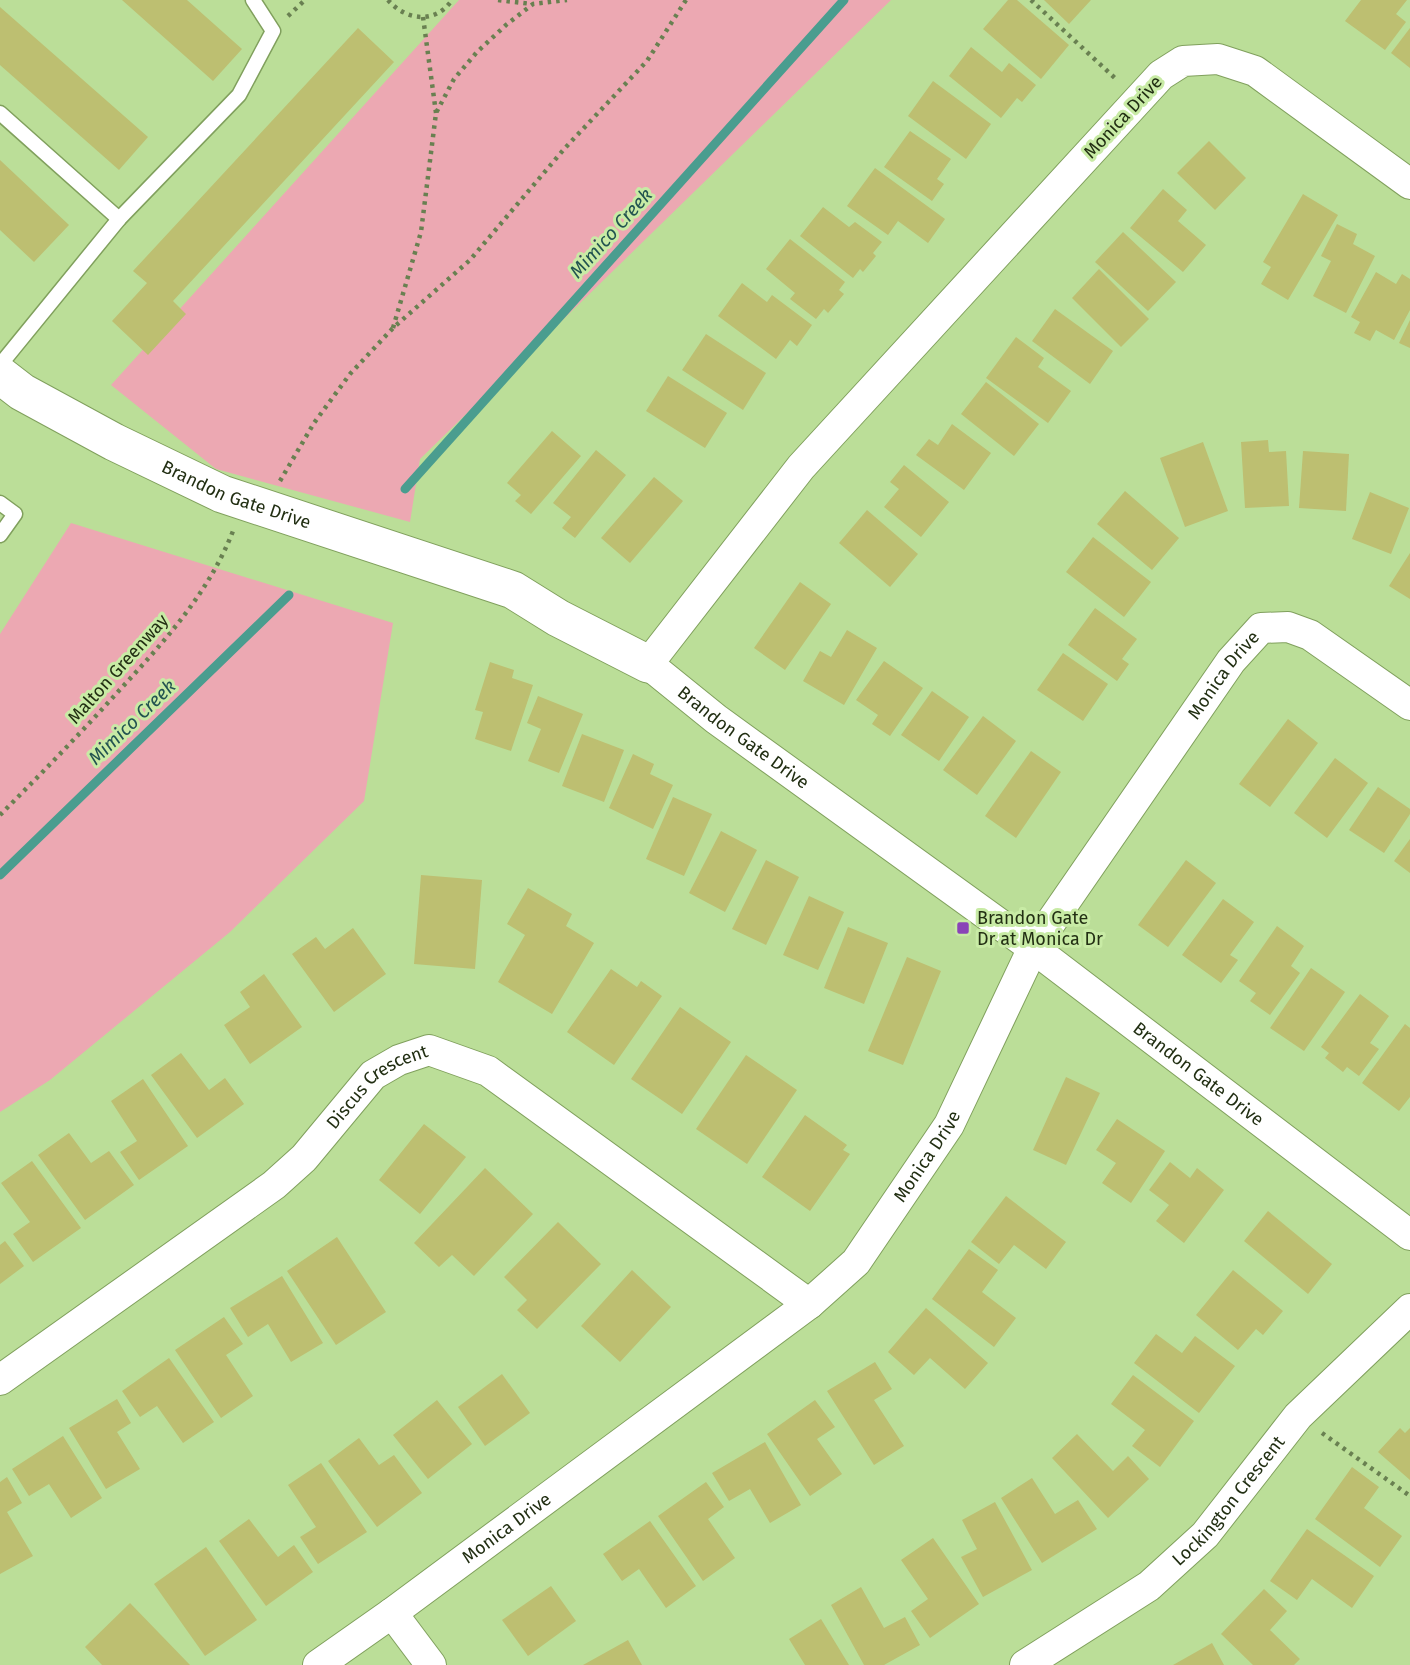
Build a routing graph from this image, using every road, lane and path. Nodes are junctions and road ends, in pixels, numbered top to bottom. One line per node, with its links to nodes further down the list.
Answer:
1 (253, 0): 14 (lane)
2 (388, 0): 9 (path)
3 (452, 0): 9 (path)
4 (498, 0): 8 (path)
5 (567, 0): 8 (path)
6 (686, 0): 15 (path)
7 (1031, 0): 10 (path)
8 (533, 4): 12 (path)
9 (423, 18): 12 (path)
10 (1139, 99): 13 (street, Monica Drive); 22 (street, Monica Drive)
11 (0, 113): 14 (lane)
12 (436, 113): 15 (path)
13 (1410, 184)
14 (119, 219): 16 (lane)
15 (393, 328): 18 (path)
16 (0, 365)
17 (0, 375): 22 (street, Brandon Gate Drive)
18 (279, 483)
19 (0, 503): 21 (lane)
20 (234, 526): 24 (path, Malton Greenway)
21 (0, 535)
22 (648, 664): 25 (street, Brandon Gate Drive)
23 (1410, 705): 25 (street, Monica Drive)
24 (0, 815)
25 (1033, 948): 26 (street, Brandon Gate Drive); 27 (street, Monica Drive)
26 (1410, 1235)
27 (809, 1304): 29 (street, Discus Crescent); 32 (street, Monica Drive)
28 (1410, 1308): 30 (street, Lockington Crescent)
29 (0, 1380)
30 (1298, 1416): 31 (path); 35 (street, Lockington Crescent)
31 (1410, 1496)
32 (392, 1613): 33 (street, Monica Drive); 34 (street)
33 (318, 1665)
34 (431, 1665)
35 (1025, 1665)

